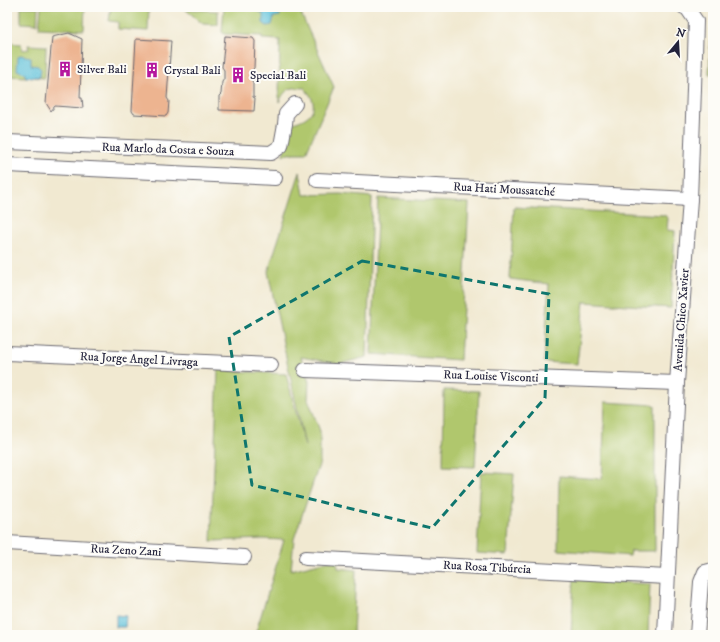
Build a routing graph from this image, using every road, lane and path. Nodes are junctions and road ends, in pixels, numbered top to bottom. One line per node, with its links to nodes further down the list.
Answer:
1 (686, 7): 7 (street, Avenida Chico Xavier)
2 (295, 104): 3 (street, Rua Marlo da Costa e Souza)
3 (7, 142)
4 (7, 165): 5 (street, Rua Marlo da Costa e Souza)
5 (275, 178)
6 (318, 180): 7 (street, Rua Hati Moussatché)
7 (690, 199): 11 (street, Avenida Chico Xavier)
8 (7, 353): 9 (street, Rua Jorge Angel Livraga)
9 (271, 365)
10 (305, 370): 11 (street, Rua Louise Visconti)
11 (677, 383): 16 (street, Avenida Chico Xavier)
12 (7, 543): 13 (street, Rua Zeno Zani)
13 (244, 557)
14 (306, 558): 16 (street, Rua Rosa Tibúrcia)
15 (713, 570): 18 (street)
16 (667, 577): 17 (street, Avenida Chico Xavier)
17 (665, 635)
18 (697, 635)

